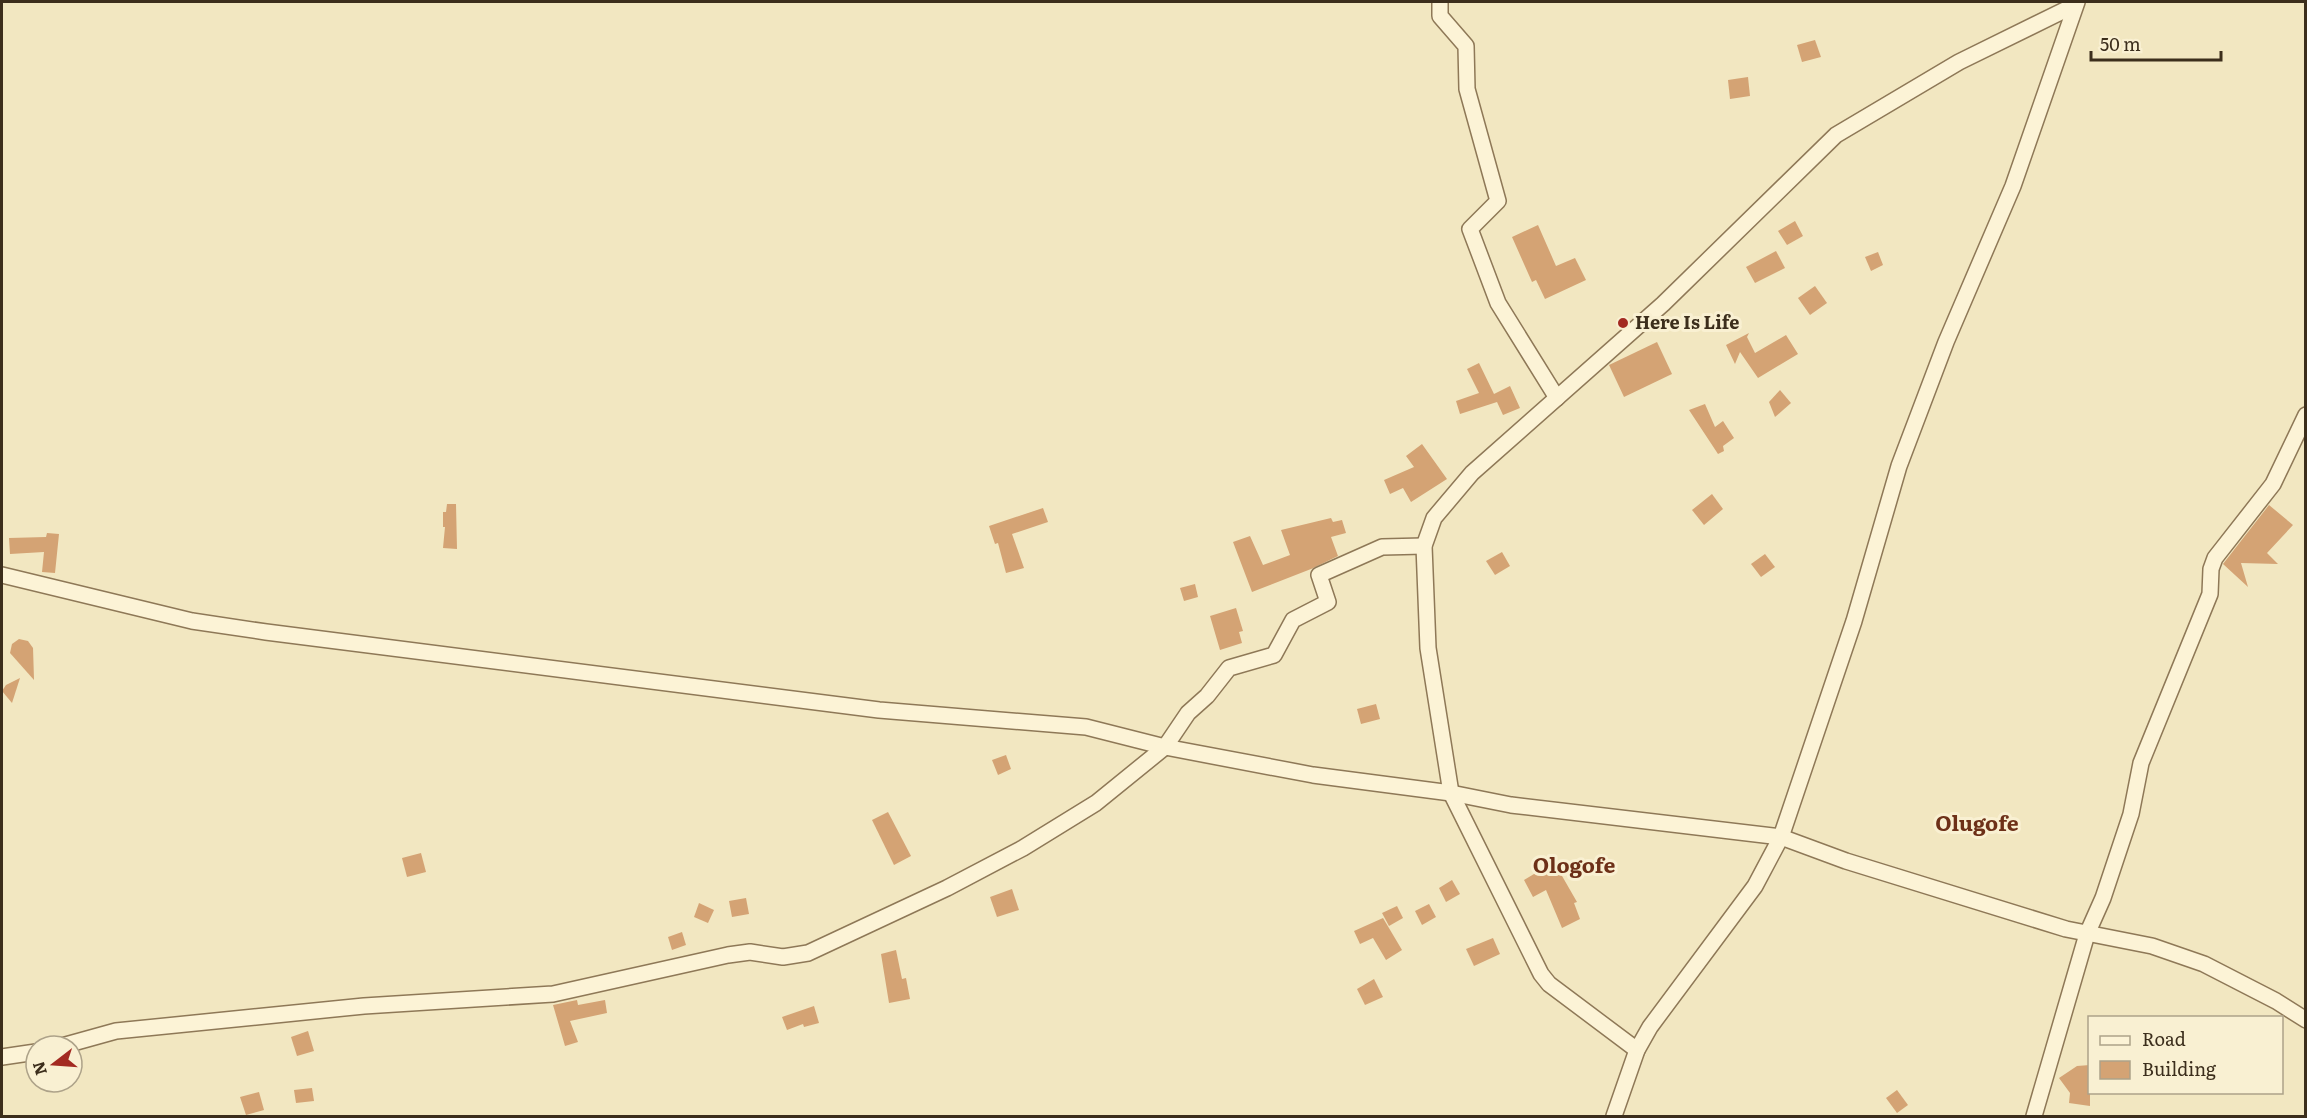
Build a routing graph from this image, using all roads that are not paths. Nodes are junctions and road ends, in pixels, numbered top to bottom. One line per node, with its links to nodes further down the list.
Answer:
1 (1440, 2): 3 (street)
2 (2076, 3): 3 (street); 9 (street)
3 (1557, 399): 5 (street)
4 (2306, 415): 10 (street)
5 (1424, 546): 7 (street); 8 (street)
6 (2, 575): 7 (street)
7 (1165, 747): 8 (street); 12 (street)
8 (1451, 793): 9 (street); 13 (street)
9 (1781, 837): 10 (street); 13 (street)
10 (2087, 934): 11 (street); 17 (street)
11 (2306, 1020)
12 (84, 1040)
13 (1637, 1050): 16 (street)
14 (24, 1054): 15 (street)
15 (2, 1057)
16 (1614, 1116)
17 (2034, 1116)

